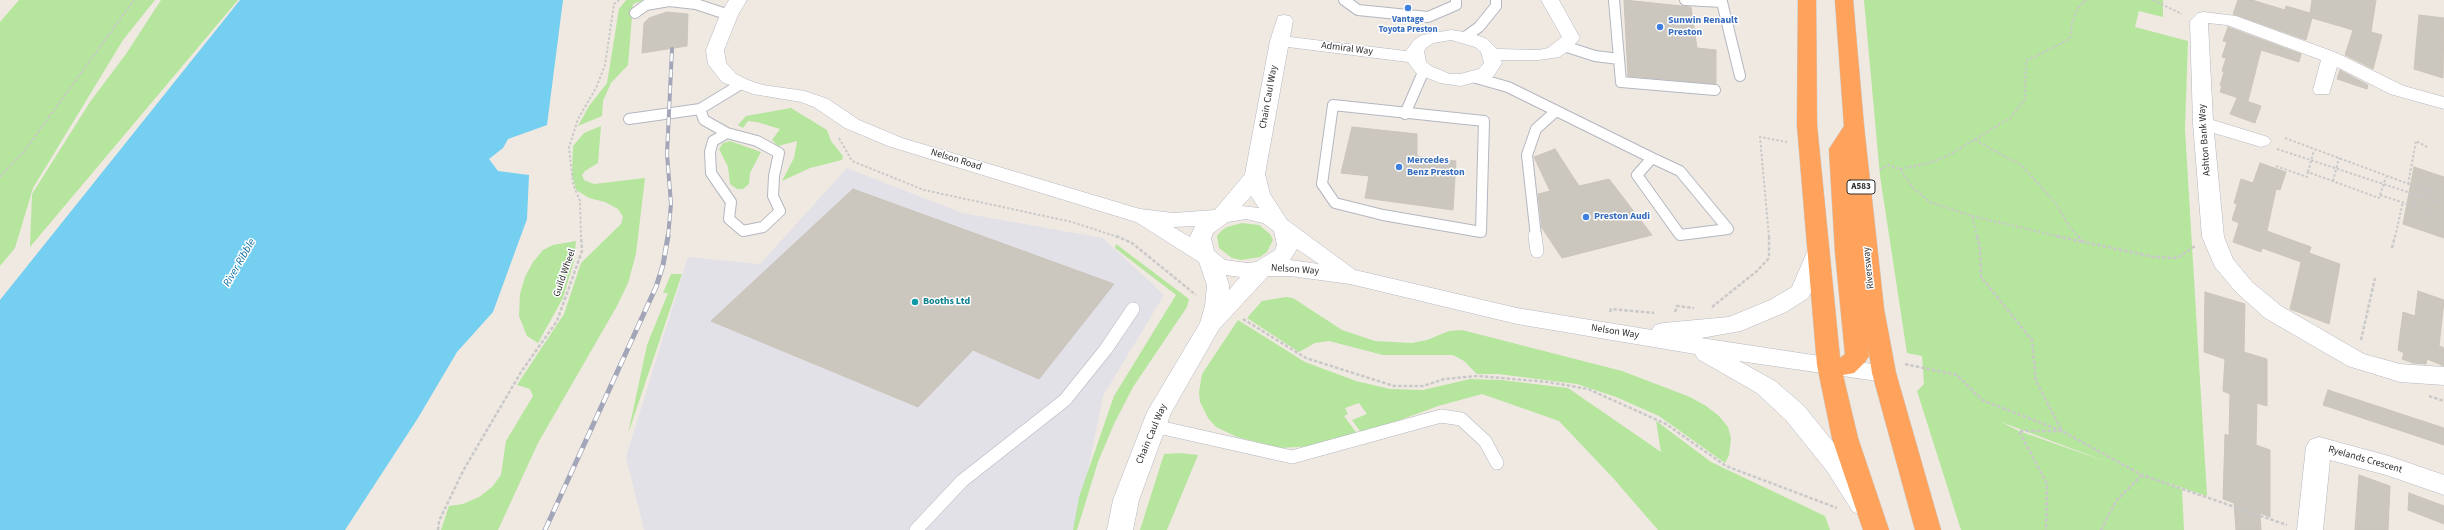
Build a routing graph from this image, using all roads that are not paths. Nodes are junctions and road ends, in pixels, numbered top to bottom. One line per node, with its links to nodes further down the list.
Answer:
1 (738, 0): 11 (street, Nelson Road)
2 (1344, 0): 3 (lane)
3 (1456, 0)
4 (1496, 0): 13 (lane)
5 (1550, 0): 15 (street)
6 (1614, 0): 18 (lane)
7 (1685, 0): 20 (lane)
8 (1807, 0): 39 (highway)
9 (1844, 0): 31 (highway, Riversway / A583)
10 (635, 13): 11 (lane)
11 (729, 15): 22 (street, Nelson Road)
12 (1284, 20): 14 (street, Chain Caul Way)
13 (1465, 37): 16 (street); 19 (street)
14 (1279, 41): 19 (street, Admiral Way); 35 (street, Chain Caul Way)
15 (1564, 46): 16 (street); 18 (lane)
16 (1492, 54): 21 (street)
17 (2331, 57): 24 (street); 25 (street); 30 (street, Ashton Bank Way)
18 (1619, 59): 23 (lane)
19 (1419, 64): 21 (street, Admiral Way); 28 (lane)
20 (1740, 76)
21 (1476, 78): 27 (lane)
22 (741, 84): 26 (lane); 36 (street, Nelson Road)
23 (1715, 90)
24 (2322, 90)
25 (2444, 103)
26 (700, 109): 29 (lane); 32 (lane)
27 (1556, 111): 34 (lane); 40 (lane)
28 (1405, 114): 28 (lane)
29 (630, 119)
30 (2203, 124): 33 (street); 50 (street, Ashton Bank Way)
31 (1854, 126): 48 (highway, A583); 49 (highway, Riversway / A583)
32 (728, 133): 32 (lane)
33 (2261, 141)
34 (1652, 158): 34 (lane)
35 (1256, 174): 37 (street, Chain Caul Way); 38 (street, Chain Caul Way)
36 (1139, 216): 37 (street, Nelson Road); 41 (street, Nelson Road)
37 (1220, 216): 38 (street); 41 (street)
38 (1281, 226): 42 (street); 43 (street, Nelson Way)
39 (1818, 250): 46 (street); 48 (highway)
40 (1537, 251)
41 (1207, 257): 42 (street); 45 (street, Chain Caul Way)
42 (1263, 268): 43 (street, Nelson Way); 45 (street, Chain Caul Way)
43 (1350, 276): 46 (street, Nelson Way)
44 (1133, 309): 56 (lane)
45 (1211, 323): 51 (street, Chain Caul Way)
46 (1616, 332): 47 (street, Nelson Way)
47 (1688, 344): 48 (street, Nelson Way); 54 (street)
48 (1838, 366): 49 (street, Nelson Way); 54 (highway)
49 (1892, 368): 58 (highway, Riversway / A583)
50 (2444, 376)
51 (1154, 426): 52 (lane); 57 (street, Chain Caul Way)
52 (1497, 463)
53 (2444, 485): 55 (street, Ryelands Crescent)
54 (1873, 524)
55 (2302, 529)
56 (916, 530)
57 (1120, 530)
58 (1928, 530)

